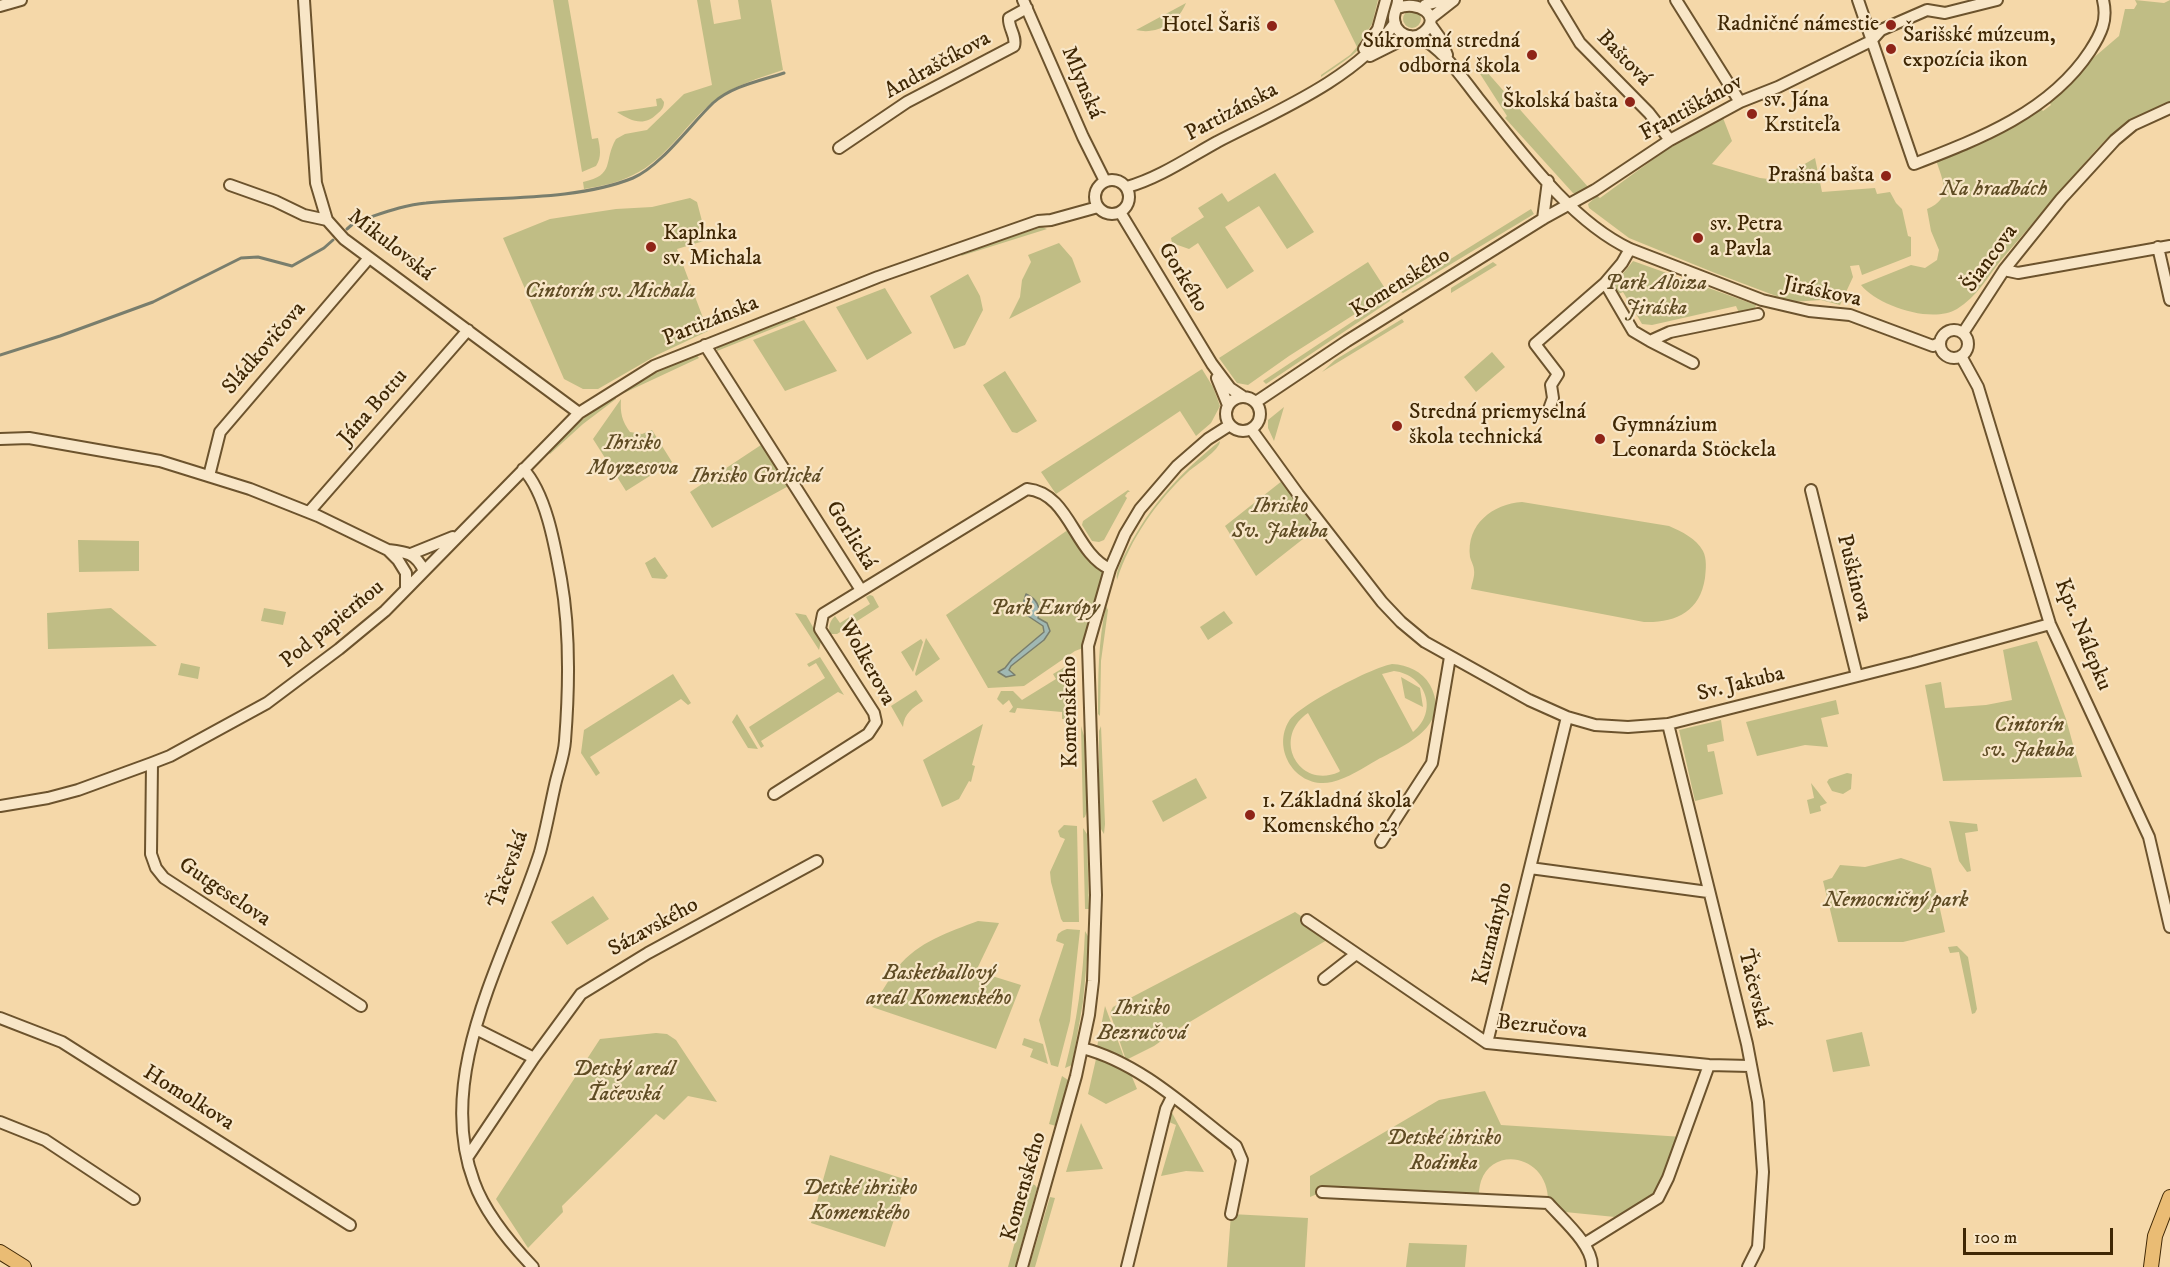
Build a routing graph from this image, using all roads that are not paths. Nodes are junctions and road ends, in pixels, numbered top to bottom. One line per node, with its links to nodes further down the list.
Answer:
1 (21, 0): 15 (street)
2 (304, 0): 36 (street, Mikulovská)
3 (1386, 0): 21 (street)
4 (1445, 0): 11 (street)
5 (1454, 0): 16 (street)
6 (1554, 0): 26 (street, Baštová)
7 (1676, 0): 22 (street)
8 (1858, 0): 19 (street)
9 (1997, 0): 14 (street)
10 (2103, 0): 19 (street)
11 (1420, 2): 13 (street); 16 (street)
12 (1025, 4): 27 (street, Andraščíkova); 28 (street, Mlynská)
13 (1398, 4): 17 (street)
14 (1927, 5): 19 (street)
15 (0, 6)
16 (1430, 21): 18 (street); 20 (street, Jiráskova)
17 (1395, 23): 18 (street); 21 (street, Partizánska)
18 (1414, 36): 20 (street, Jiráskova); 21 (street, Partizánska)
19 (1871, 41): 22 (street, Františkánov)
20 (1449, 61): 29 (street, Jiráskova)
21 (1351, 66): 31 (street, Partizánska)
22 (1740, 102): 26 (street, Františkánov)
23 (2170, 108): 25 (street, Šiancova)
24 (2170, 114): 25 (street, Šiancova)
25 (2158, 115): 41 (street, Šiancova)
26 (1670, 140): 32 (street, Františkánov)
27 (838, 148)
28 (1105, 181): 31 (street); 33 (street)
29 (1548, 181): 32 (street, Jiráskova); 35 (street)
30 (230, 185): 36 (street)
31 (1127, 187): 34 (street)
32 (1569, 205): 35 (street, Komenského); 39 (street, Jiráskova)
33 (1098, 207): 34 (street); 49 (street, Partizánska)
34 (1119, 212): 52 (street, Gorkého)
35 (1543, 219): 54 (street, Komenského)
36 (327, 220): 40 (street, Mikulovská)
37 (2170, 246): 38 (street)
38 (2158, 247): 41 (street); 43 (street)
39 (1630, 249): 42 (street); 48 (street, Jiráskova)
40 (369, 258): 45 (street, Mikulovská); 62 (street, Sládkovičova)
41 (2004, 270): 46 (street, Šiancova)
42 (1605, 283): 47 (street); 56 (street)
43 (2170, 300)
44 (1758, 314): 47 (street)
45 (468, 330): 57 (street, Mikulovská); 64 (street, Jána Bottu)
46 (1963, 333): 48 (street); 50 (street)
47 (1650, 341): 51 (street)
48 (1939, 343): 50 (street)
49 (705, 345): 57 (street, Partizánska); 71 (street, Gorlická)
50 (1961, 356): 72 (street, Kpt. Nálepku)
51 (1693, 363)
52 (1212, 364): 53 (street, Gorkého); 55 (street, Gorkého)
53 (1242, 396): 54 (street); 55 (street)
54 (1256, 402): 59 (street)
55 (1228, 405): 58 (street)
56 (1548, 412)
57 (579, 413): 61 (street, Partizánska)
58 (1230, 425): 59 (street); 68 (street, Komenského)
59 (1251, 429): 73 (street, Sv. Jakuba)
60 (0, 439): 62 (street, Pod papierňou)
61 (523, 469): 65 (street, Partizánska); 90 (street, Ťačevská)
62 (209, 476): 64 (street, Pod papierňou)
63 (1811, 490): 74 (street, Puškinova)
64 (309, 512): 66 (street, Pod papierňou)
65 (462, 533): 67 (street); 69 (street, Partizánska)
66 (388, 550): 67 (street); 70 (street, Pod papierňou)
67 (411, 554): 69 (street)
68 (1110, 569): 71 (street, Gorlická); 92 (street, Komenského)
69 (424, 571): 70 (street, Partizánska)
70 (406, 589): 77 (street, Pod papierňou)
71 (861, 590): 78 (street, Wolkerova)
72 (2050, 624): 74 (street, Sv. Jakuba); 85 (street, Kpt. Nálepku)
73 (1450, 657): 75 (street, Sv. Jakuba); 80 (street)
74 (1857, 676): 76 (street, Sv. Jakuba)
75 (1567, 717): 76 (street, Sv. Jakuba); 82 (street, Kuzmányho)
76 (1668, 724): 83 (street, Ťačevská)
77 (152, 763): 79 (street, Pod papierňou); 88 (street, Gutgeselova)
78 (774, 794)
79 (0, 806)
80 (1381, 842)
81 (817, 861): 93 (street, Sázavského)
82 (1530, 868): 83 (street, Kuzmányho); 91 (street, Kuzmányho)
83 (1708, 892): 95 (street, Ťačevská)
84 (1307, 920): 86 (street, Bezručova)
85 (2170, 927)
86 (1356, 954): 87 (street); 91 (street, Bezručova)
87 (1324, 979)
88 (361, 1006)
89 (0, 1018): 103 (street, Homolkova)
90 (476, 1029): 93 (street); 98 (street, Ťačevská)
91 (1487, 1043): 94 (street, Bezručova)
92 (1082, 1048): 96 (street); 108 (street, Komenského)
93 (534, 1058): 98 (street, Sázavského)
94 (1709, 1065): 95 (street, Bezručova); 104 (street)
95 (1750, 1066): 111 (street, Ťačevská)
96 (1172, 1097): 102 (street); 109 (street)
97 (0, 1122): 101 (street)
98 (467, 1158): 107 (street, Ťačevská)
99 (1322, 1192): 104 (street)
100 (2170, 1197): 112 (main road)
101 (134, 1199)
102 (1231, 1214)
103 (350, 1225)
104 (1584, 1244): 110 (street)
105 (0, 1252): 106 (main road)
106 (24, 1267)
107 (533, 1267)
108 (1022, 1267)
109 (1127, 1267)
110 (1592, 1267)
111 (1748, 1267)
112 (2151, 1267)

